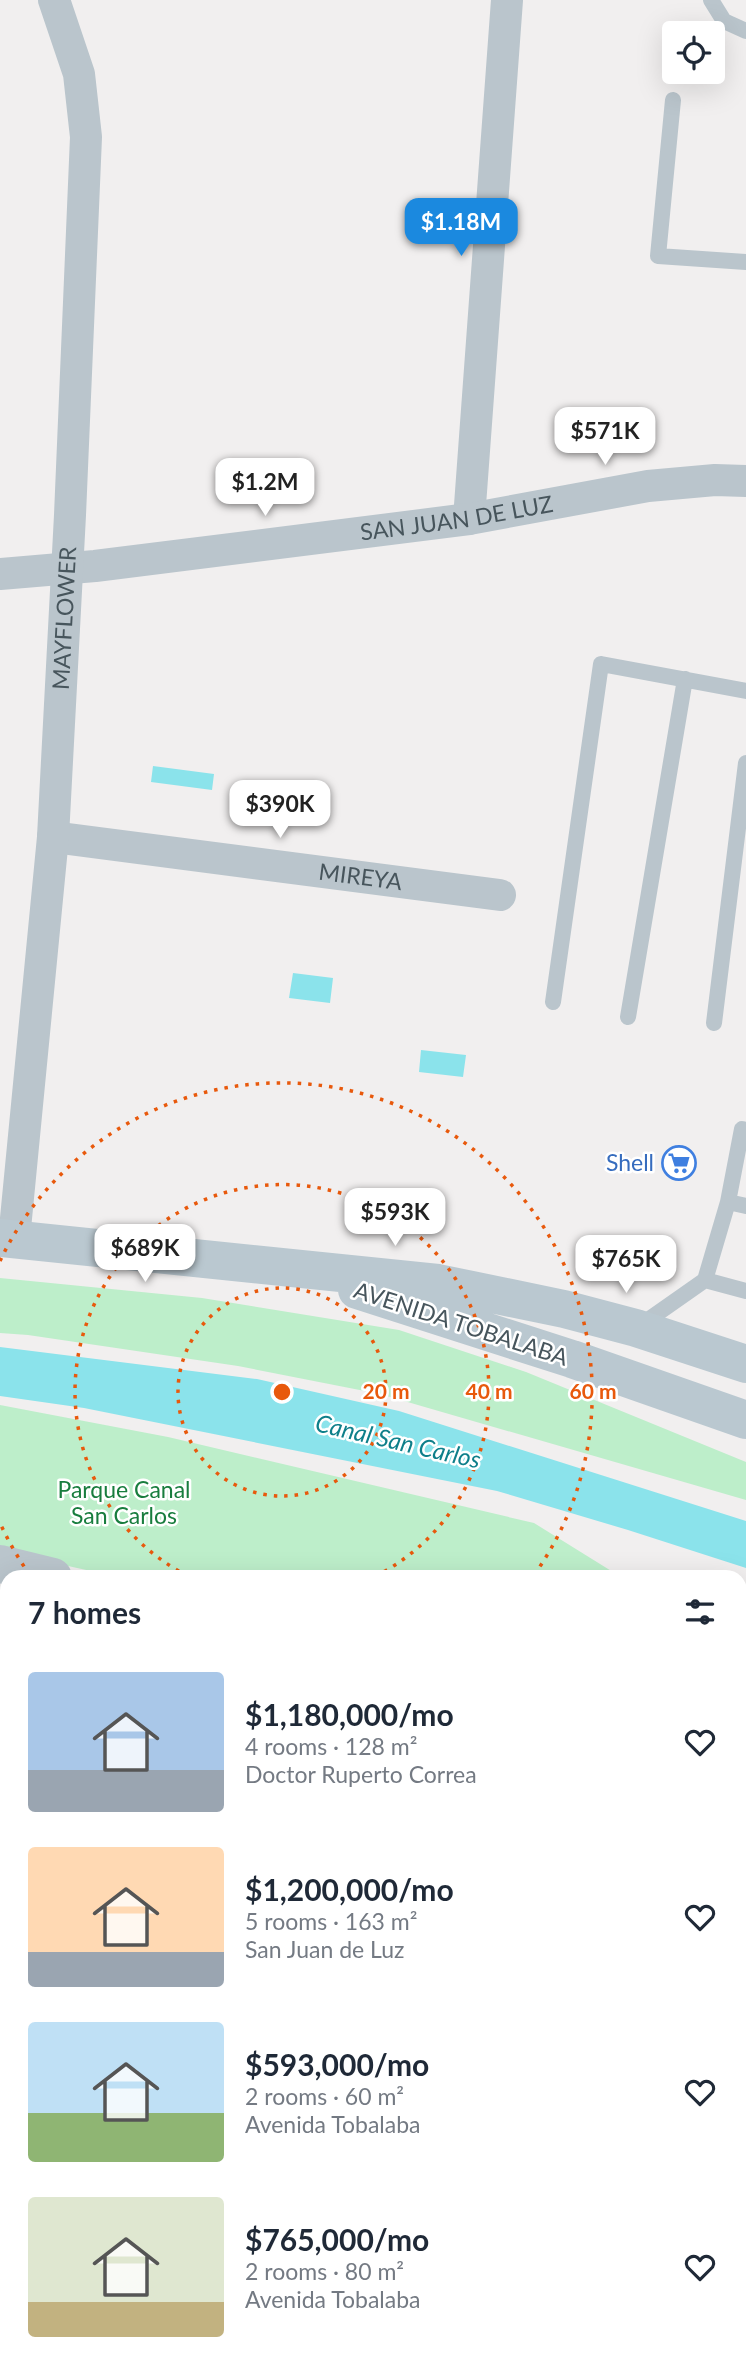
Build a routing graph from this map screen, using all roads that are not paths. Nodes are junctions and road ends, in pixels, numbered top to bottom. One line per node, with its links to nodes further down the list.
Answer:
1 (54, 0): 9 (street, MAYFLOWER)
2 (507, 0): 8 (street)
3 (712, 0): 4 (lane)
4 (746, 32)
5 (673, 100): 6 (lane)
6 (746, 262)
7 (746, 481): 8 (street, SAN JUAN DE LUZ)
8 (469, 519): 9 (street, SAN JUAN DE LUZ)
9 (66, 569): 10 (street, SAN JUAN DE LUZ); 14 (street, MAYFLOWER)
10 (0, 574)
11 (685, 679): 12 (lane); 16 (lane); 17 (lane)
12 (746, 691)
13 (746, 763): 18 (lane)
14 (53, 837): 15 (street, MIREYA); 22 (street, MAYFLOWER)
15 (500, 895)
16 (553, 1002)
17 (628, 1017)
18 (714, 1023)
19 (746, 1130): 20 (lane)
20 (728, 1202): 21 (lane); 24 (lane)
21 (746, 1206)
22 (7, 1239): 23 (main road, AVENIDA TOBALABA)
23 (295, 1270): 26 (main road, AVENIDA TOBALABA); 28 (main road, AVENIDA TOBALABA)
24 (705, 1280): 25 (lane); 26 (lane)
25 (746, 1291)
26 (636, 1328): 27 (main road, AVENIDA TOBALABA)
27 (746, 1364)
28 (746, 1420)
29 (0, 1564): 30 (street)
30 (24, 1570)

